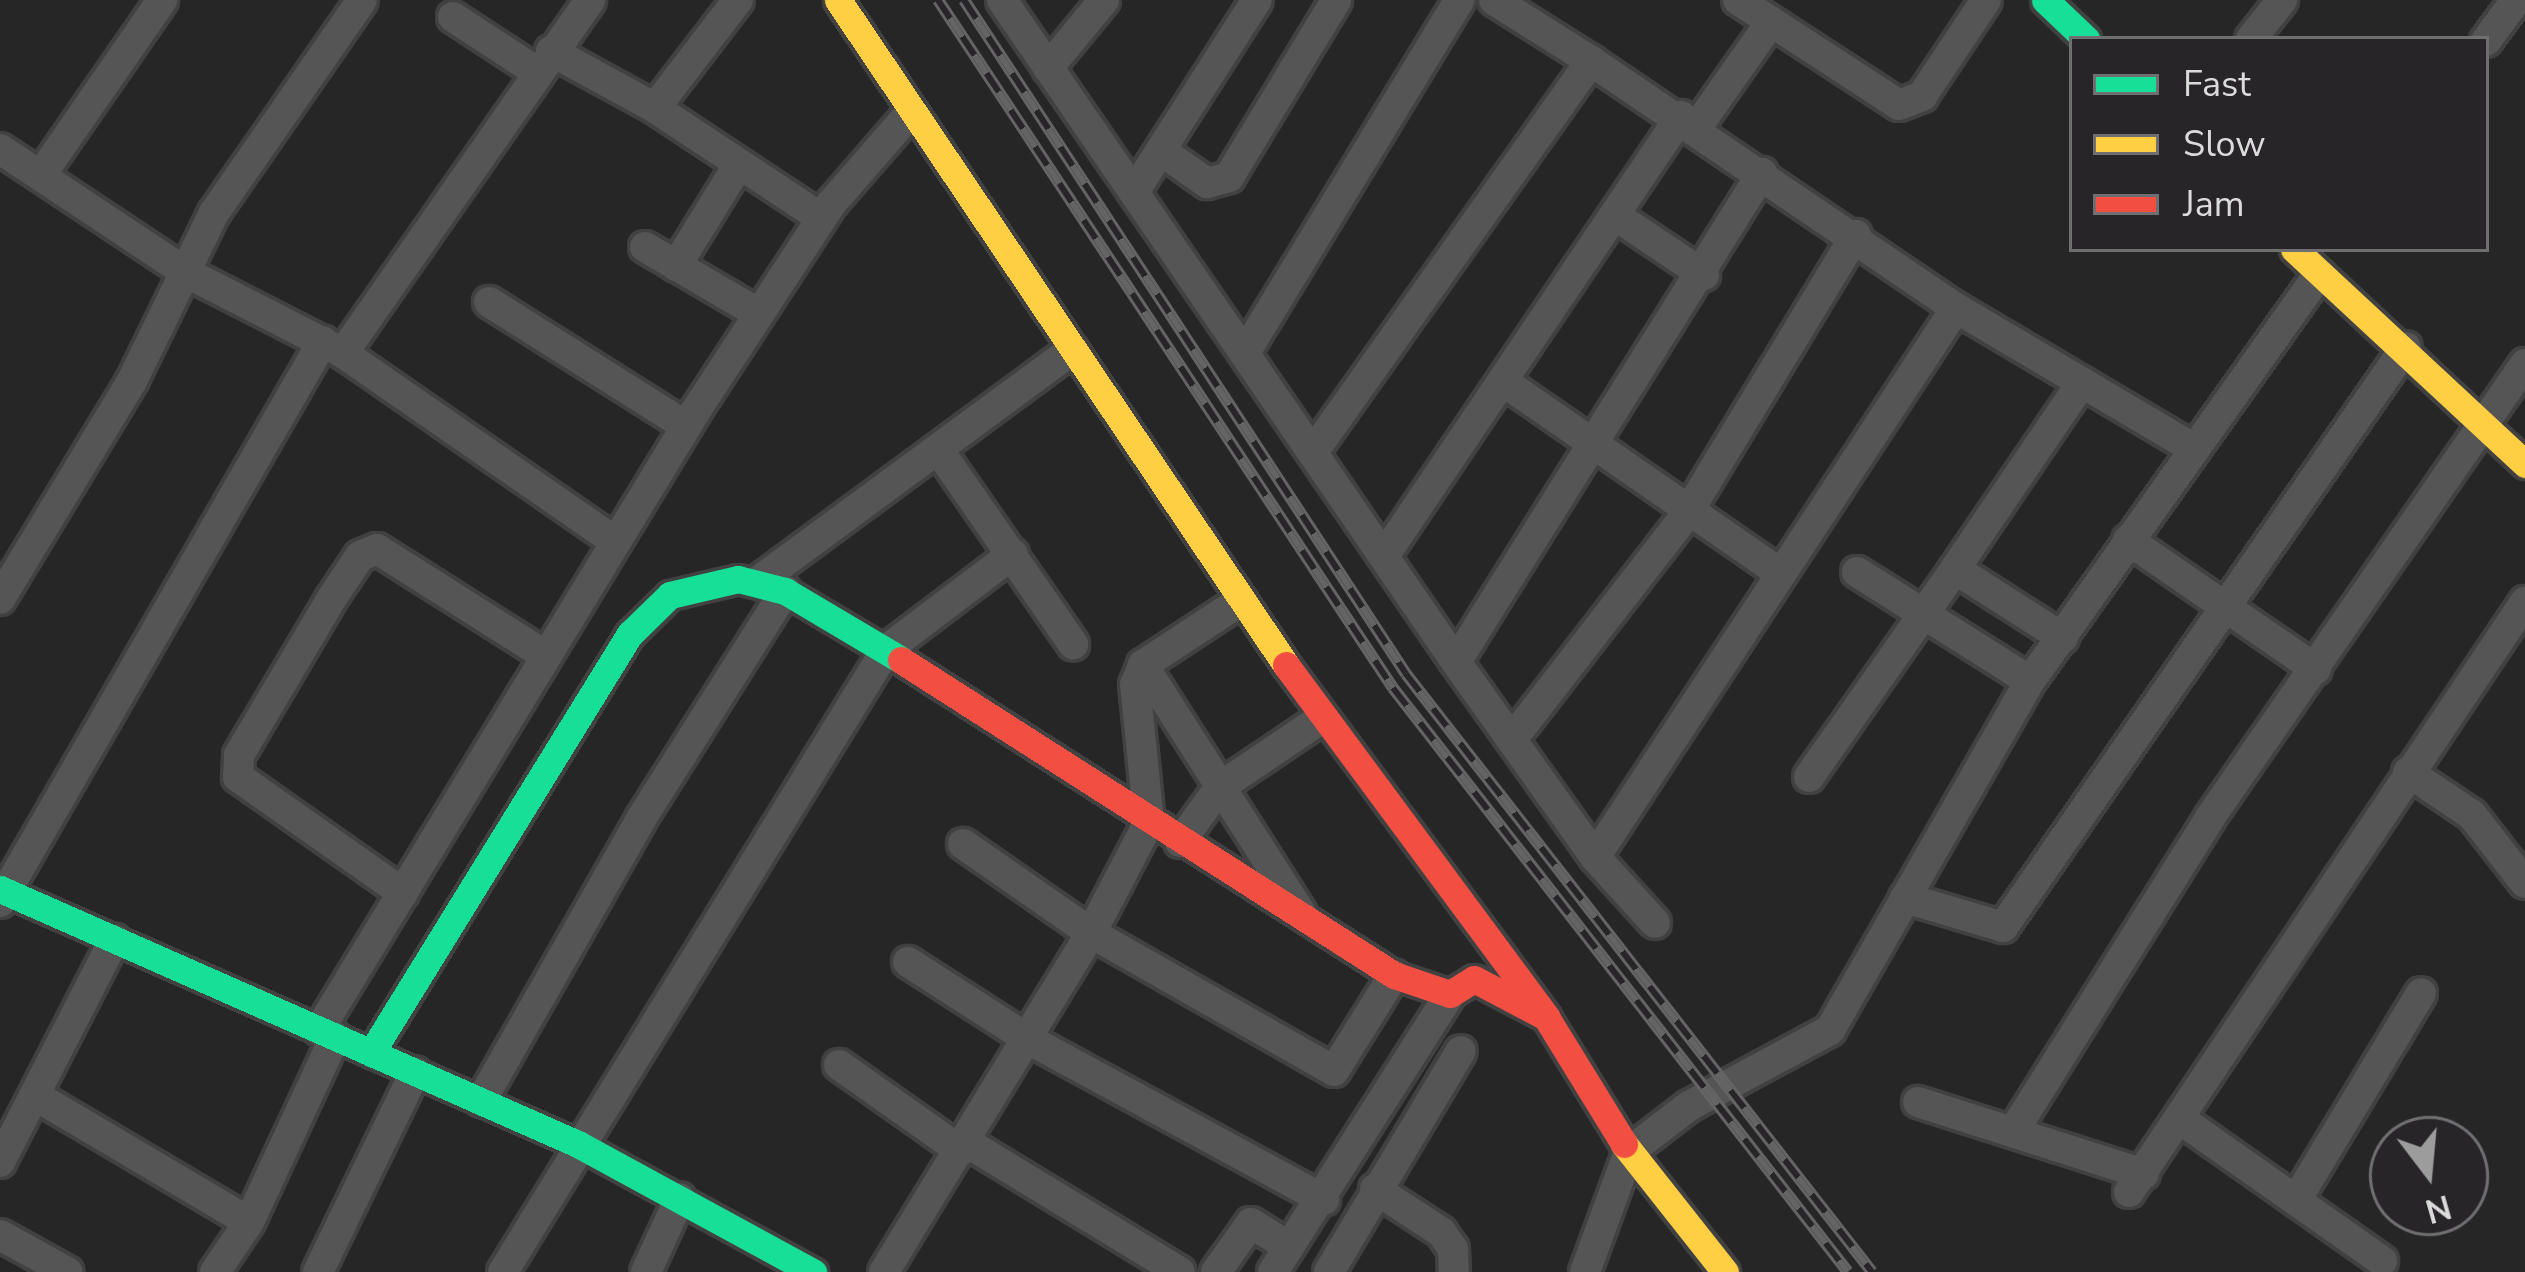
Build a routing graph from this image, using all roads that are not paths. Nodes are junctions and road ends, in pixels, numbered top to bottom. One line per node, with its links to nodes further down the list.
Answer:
1 (162, 0): 32 (street)
2 (362, 0): 40 (street)
3 (590, 0): 23 (street)
4 (738, 0): 25 (street)
5 (838, 0): 26 (street)
6 (1003, 0): 24 (street)
7 (1104, 0): 24 (street)
8 (1257, 0): 28 (street)
9 (1336, 0): 28 (street)
10 (1459, 0): 48 (street)
11 (1494, 0): 22 (street)
12 (1738, 0): 18 (street)
13 (1986, 0): 18 (street)
14 (2282, 0): 20 (street)
15 (2516, 0): 21 (street)
16 (2058, 4): 19 (street)
17 (452, 16): 23 (street)
18 (1769, 23): 27 (street)
19 (2084, 36)
20 (2253, 36)
21 (2489, 37)
22 (1591, 61): 27 (street); 57 (street)
23 (544, 62): 25 (street); 45 (street)
24 (1048, 68): 33 (street)
25 (655, 108): 30 (street)
26 (910, 113): 35 (street); 47 (street)
27 (1689, 121): 31 (street); 34 (street)
28 (1162, 152): 33 (street)
29 (1, 153): 32 (street)
30 (739, 164): 35 (street); 39 (street)
31 (1762, 173): 36 (street); 41 (street)
32 (41, 175): 40 (street)
33 (1134, 192): 48 (street)
34 (1616, 216): 41 (street); 51 (street)
35 (821, 218): 44 (street)
36 (1856, 235): 43 (street); 59 (street)
37 (645, 247): 39 (street)
38 (2311, 259): 46 (street); 55 (street)
39 (676, 266): 44 (street)
40 (185, 272): 45 (street); 68 (street)
41 (1704, 275): 54 (street)
42 (489, 302): 53 (street)
43 (1956, 308): 50 (street); 66 (street)
44 (759, 314): 53 (street)
45 (333, 347): 61 (street); 92 (street)
46 (2406, 347): 52 (street); 71 (street)
47 (1072, 350): 56 (street); 69 (street)
48 (1246, 351): 57 (street)
49 (2525, 364): 52 (street)
50 (2082, 382): 55 (street); 64 (street)
51 (1507, 384): 54 (street); 63 (street)
52 (2483, 419): 58 (street); 79 (street)
53 (686, 426): 61 (street)
54 (1592, 446): 59 (street); 77 (street)
55 (2193, 448): 60 (street)
56 (940, 452): 62 (street); 67 (street)
57 (1313, 452): 63 (street)
58 (2525, 464)
59 (1688, 512): 66 (street); 82 (street)
60 (2128, 540): 71 (street); 73 (street)
61 (615, 541): 76 (street)
62 (1013, 554): 74 (street); 75 (street)
63 (1384, 556): 77 (street)
64 (1954, 569): 72 (street); 73 (street)
65 (1857, 572): 72 (street)
66 (1780, 573): 89 (street)
67 (772, 585): 75 (street); 106 (street); 110 (street)
68 (0, 599)
69 (1239, 602): 78 (street); 81 (street)
70 (2525, 602): 83 (street)
71 (2232, 606): 79 (street); 93 (street)
72 (1922, 613): 80 (street); 84 (street)
73 (2063, 638): 80 (street)
74 (1073, 644)
75 (886, 650): 86 (street); 114 (street)
76 (546, 656): 91 (street); 91 (street)
77 (1456, 662): 82 (street)
78 (1143, 664): 85 (street); 86 (street)
79 (2316, 669): 113 (street)
80 (2030, 681): 93 (street)
81 (1321, 719): 85 (street); 102 (street)
82 (1513, 738): 89 (street)
83 (2408, 772): 90 (street); 112 (street)
84 (1809, 777)
85 (1220, 787): 87 (street); 94 (street)
86 (1149, 822): 87 (street); 96 (street)
87 (1180, 842): 94 (street)
88 (963, 844): 96 (street)
89 (1595, 857): 95 (street)
90 (2525, 883)
91 (403, 892): 103 (street)
92 (1, 894): 97 (street)
93 (1905, 898): 116 (street)
94 (1304, 918): 99 (street)
95 (1655, 923)
96 (1091, 933): 99 (street); 104 (street)
97 (114, 940): 103 (street); 109 (street)
98 (908, 962): 104 (street)
99 (1394, 975): 101 (street)
100 (2421, 993): 119 (street)
101 (1450, 994): 102 (street); 121 (street)
102 (1546, 1017): 116 (street)
103 (327, 1034): 106 (street); 122 (street)
104 (1028, 1039): 115 (street); 121 (street)
105 (1461, 1051): 118 (street)
106 (370, 1053): 108 (street)
107 (839, 1065): 115 (street)
108 (415, 1072): 110 (street); 128 (street)
109 (36, 1096): 117 (street); 122 (street)
110 (481, 1101): 114 (street)
111 (1918, 1102): 113 (street)
112 (2180, 1119): 113 (street); 119 (street)
113 (2013, 1132)
114 (578, 1144): 120 (street); 129 (street)
115 (964, 1146): 132 (street); 133 (street)
116 (1629, 1152): 137 (street); 138 (street)
117 (0, 1162)
118 (1375, 1189): 135 (street); 136 (street)
119 (2298, 1197): 125 (street)
120 (680, 1198): 130 (street); 131 (street)
121 (1324, 1200): 124 (street)
122 (249, 1222): 127 (street)
123 (0, 1234): 126 (street)
124 (1281, 1260): 134 (street)
125 (2382, 1261)
126 (50, 1268)
127 (215, 1272)
128 (318, 1272)
129 (503, 1272)
130 (646, 1272)
131 (813, 1272)
132 (884, 1272)
133 (1180, 1272)
134 (1216, 1272)
135 (1329, 1272)
136 (1454, 1272)
137 (1586, 1272)
138 (1725, 1272)

